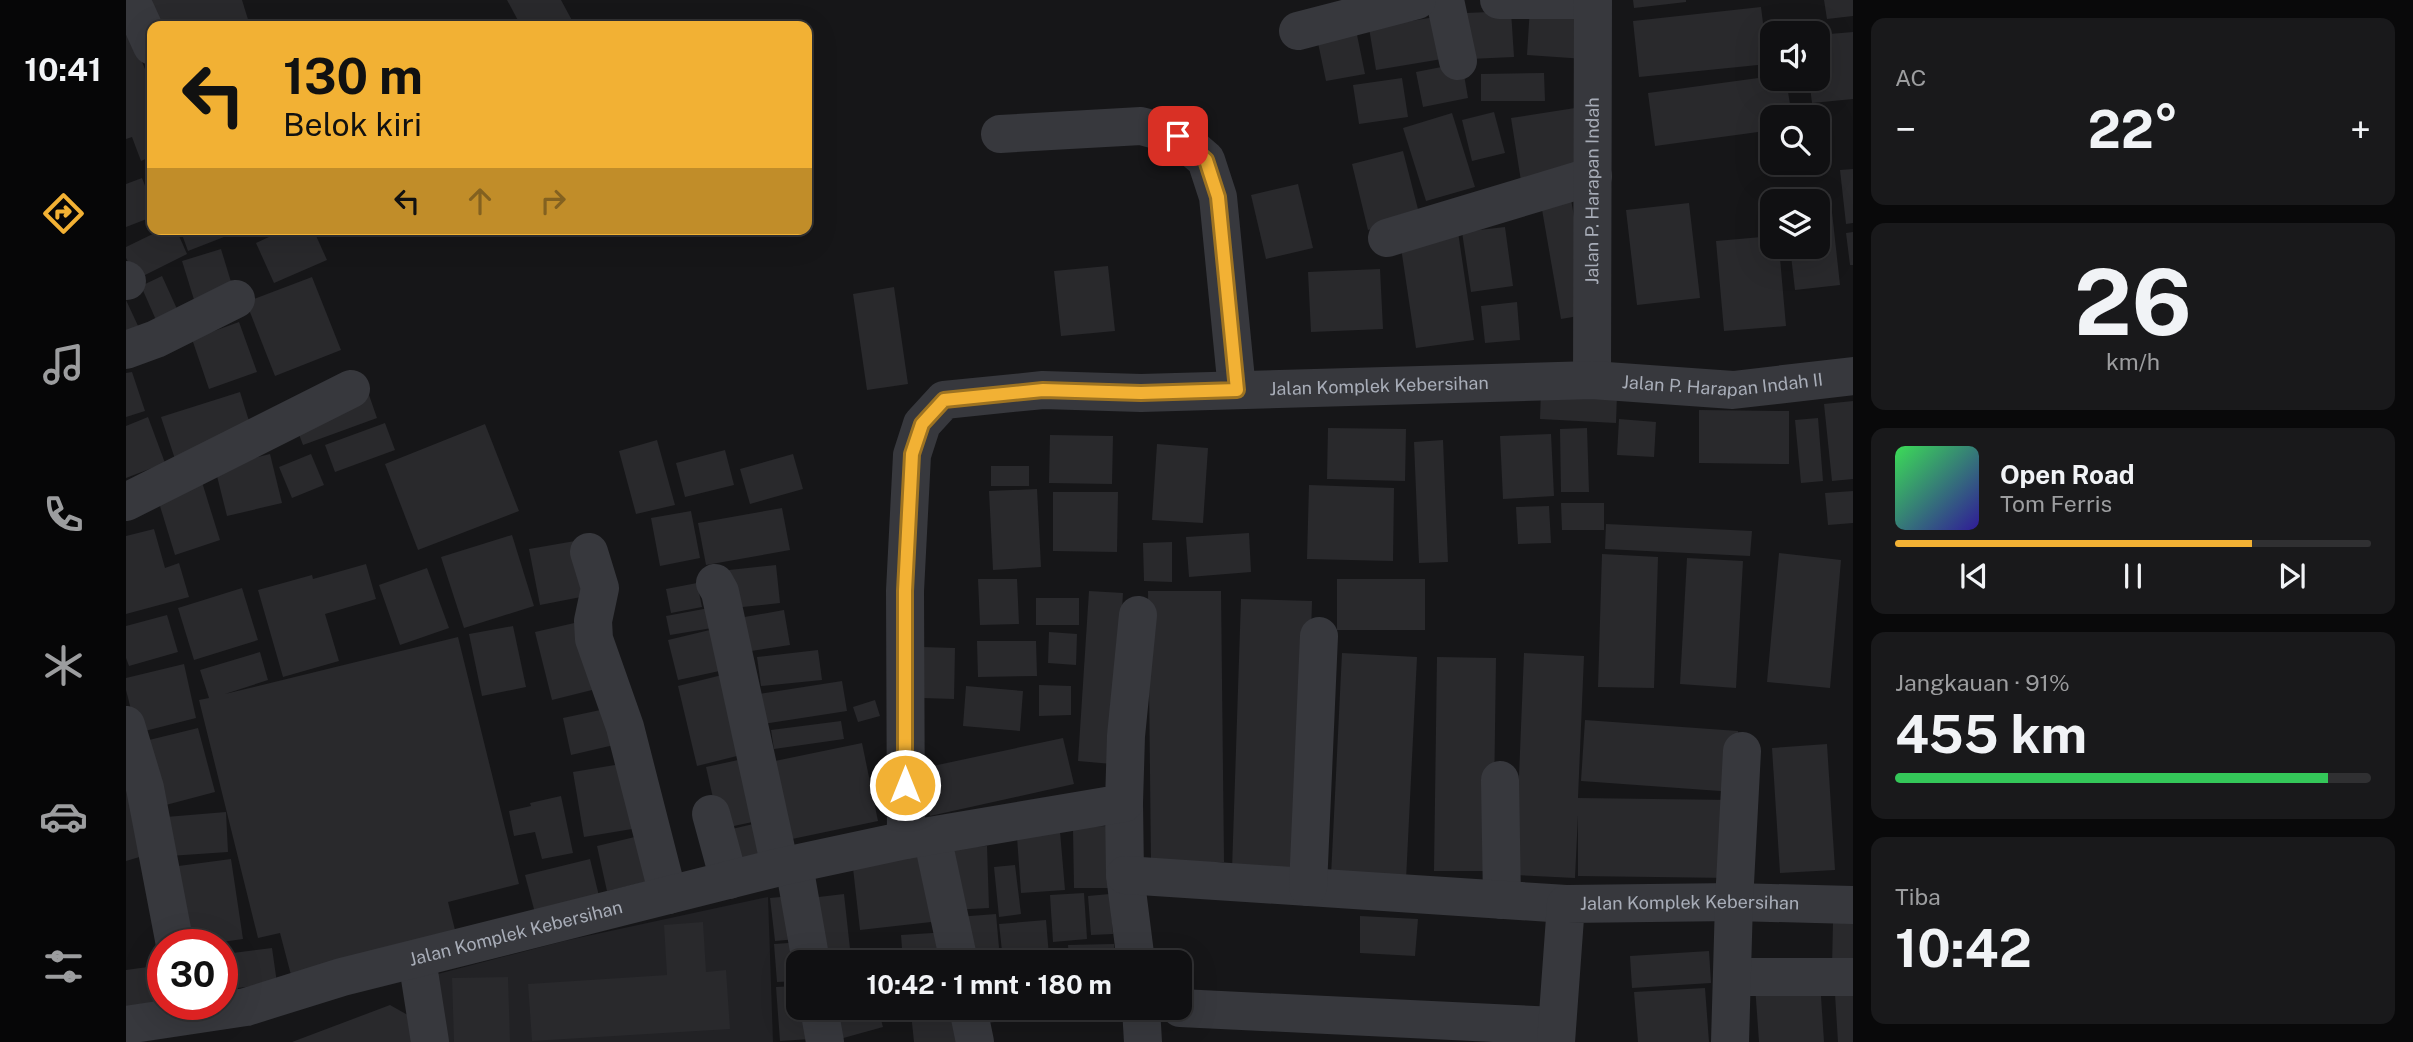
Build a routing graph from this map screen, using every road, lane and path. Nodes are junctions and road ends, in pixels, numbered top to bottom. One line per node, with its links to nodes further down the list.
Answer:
1 (131, 0): 7 (street)
2 (1417, 0): 6 (street)
3 (1444, 0): 8 (street)
4 (1499, 0): 5 (street)
5 (1593, 0): 10 (street, Jalan P. Harapan Indah)
6 (1298, 31)
7 (147, 35)
8 (1458, 61)
9 (1000, 134): 17 (street)
10 (1593, 176): 11 (street); 15 (street, Jalan P. Harapan Indah)
11 (1387, 238)
12 (236, 299): 13 (street)
13 (126, 350)
14 (1853, 376): 15 (street, Jalan P. Harapan Indah II)
15 (1592, 380): 17 (street, Jalan Komplek Kebersihan)
16 (351, 389): 18 (street)
17 (1237, 390): 28 (street, Jalan Komplek Kebersihan)
18 (126, 502)
19 (589, 552): 33 (street)
20 (715, 583): 29 (street)
21 (1138, 615): 26 (street)
22 (1319, 636): 32 (street)
23 (126, 724): 38 (street)
24 (1742, 751): 35 (street)
25 (1500, 780): 34 (street)
26 (1124, 803): 28 (street, Jalan Komplek Kebersihan); 30 (street)
27 (711, 814): 31 (street)
28 (919, 838): 29 (street, Jalan Komplek Kebersihan); 40 (street)
29 (787, 866): 31 (street, Jalan Komplek Kebersihan); 39 (street)
30 (1125, 875): 32 (street); 41 (street)
31 (729, 880): 33 (street, Jalan Komplek Kebersihan)
32 (1308, 887): 34 (street)
33 (668, 895): 42 (street, Jalan Komplek Kebersihan)
34 (1502, 900): 36 (street)
35 (1734, 902): 36 (street, Jalan Komplek Kebersihan); 37 (street, Jalan Komplek Kebersihan); 43 (street)
36 (1566, 904): 50 (street, Jalan Komplek Kebersihan)
37 (1853, 905)
38 (172, 929)
39 (808, 950)
40 (955, 950)
41 (1134, 950)
42 (417, 959): 49 (street, Jalan Komplek Kebersihan); 51 (street)
43 (1732, 976): 44 (street); 55 (street)
44 (1853, 977)
45 (1192, 1008): 50 (street, Jalan Komplek Kebersihan)
46 (821, 1020): 52 (street)
47 (970, 1020): 53 (street)
48 (1142, 1020): 54 (street)
49 (166, 1021)
50 (1556, 1034)
51 (430, 1042)
52 (825, 1042)
53 (975, 1042)
54 (1143, 1042)
55 (1730, 1042)

